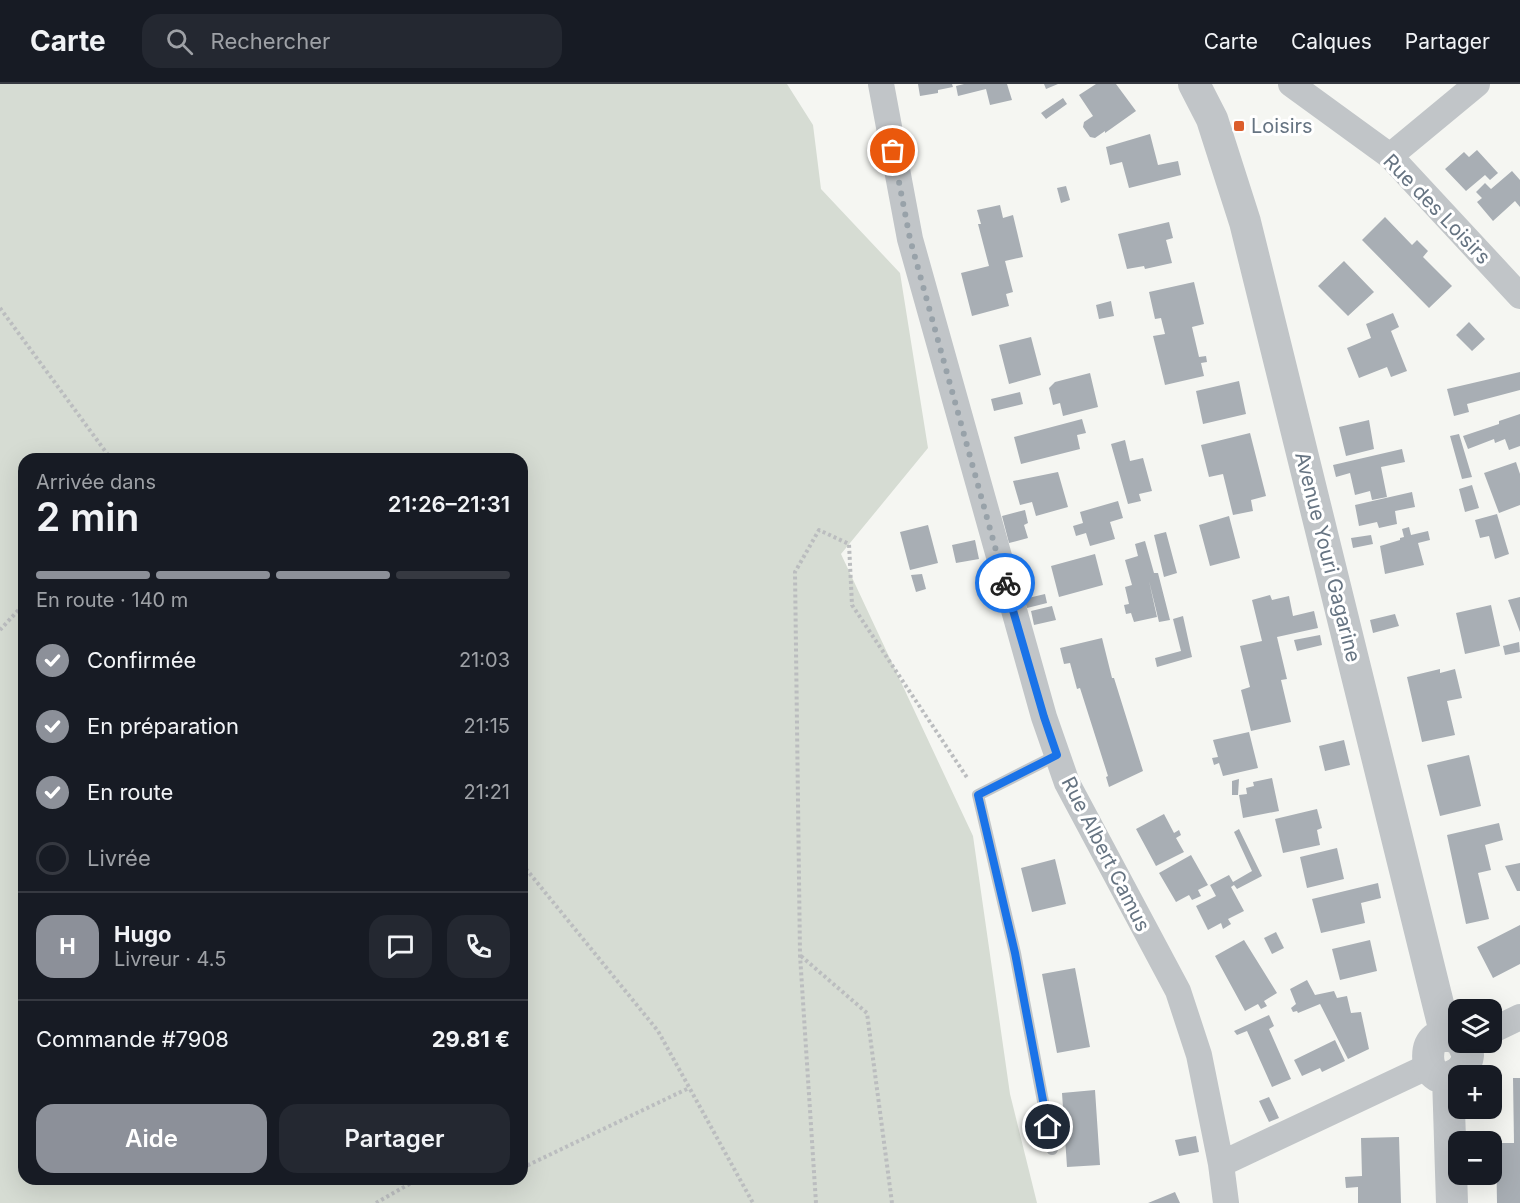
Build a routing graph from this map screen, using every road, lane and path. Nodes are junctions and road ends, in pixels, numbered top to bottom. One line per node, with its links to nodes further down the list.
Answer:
1 (881, 84): 11 (street, Rue Albert Camus)
2 (1194, 84): 15 (street, Avenue Youri Gagarine)
3 (1291, 84): 5 (street, Rue des Loisirs)
4 (1477, 84): 5 (street)
5 (1390, 156): 6 (street, Rue des Loisirs)
6 (1520, 296)
7 (0, 308): 8 (path)
8 (107, 453)
9 (18, 610): 10 (path)
10 (0, 630)
11 (1057, 755): 12 (lane); 23 (street, Rue Albert Camus)
12 (978, 795): 14 (path); 21 (lane)
13 (528, 871): 20 (path)
14 (801, 955): 27 (path); 28 (path)
15 (1454, 999)
16 (1520, 1017): 17 (street)
17 (1502, 1024)
18 (1468, 1053): 19 (street)
19 (1439, 1071): 23 (street); 30 (street)
20 (689, 1088): 22 (path); 26 (path)
21 (1052, 1149)
22 (528, 1164)
23 (1221, 1164): 29 (street, Rue Albert Camus)
24 (408, 1185): 25 (path)
25 (376, 1203)
26 (753, 1203)
27 (816, 1203)
28 (892, 1203)
29 (1226, 1203)
30 (1452, 1203)

